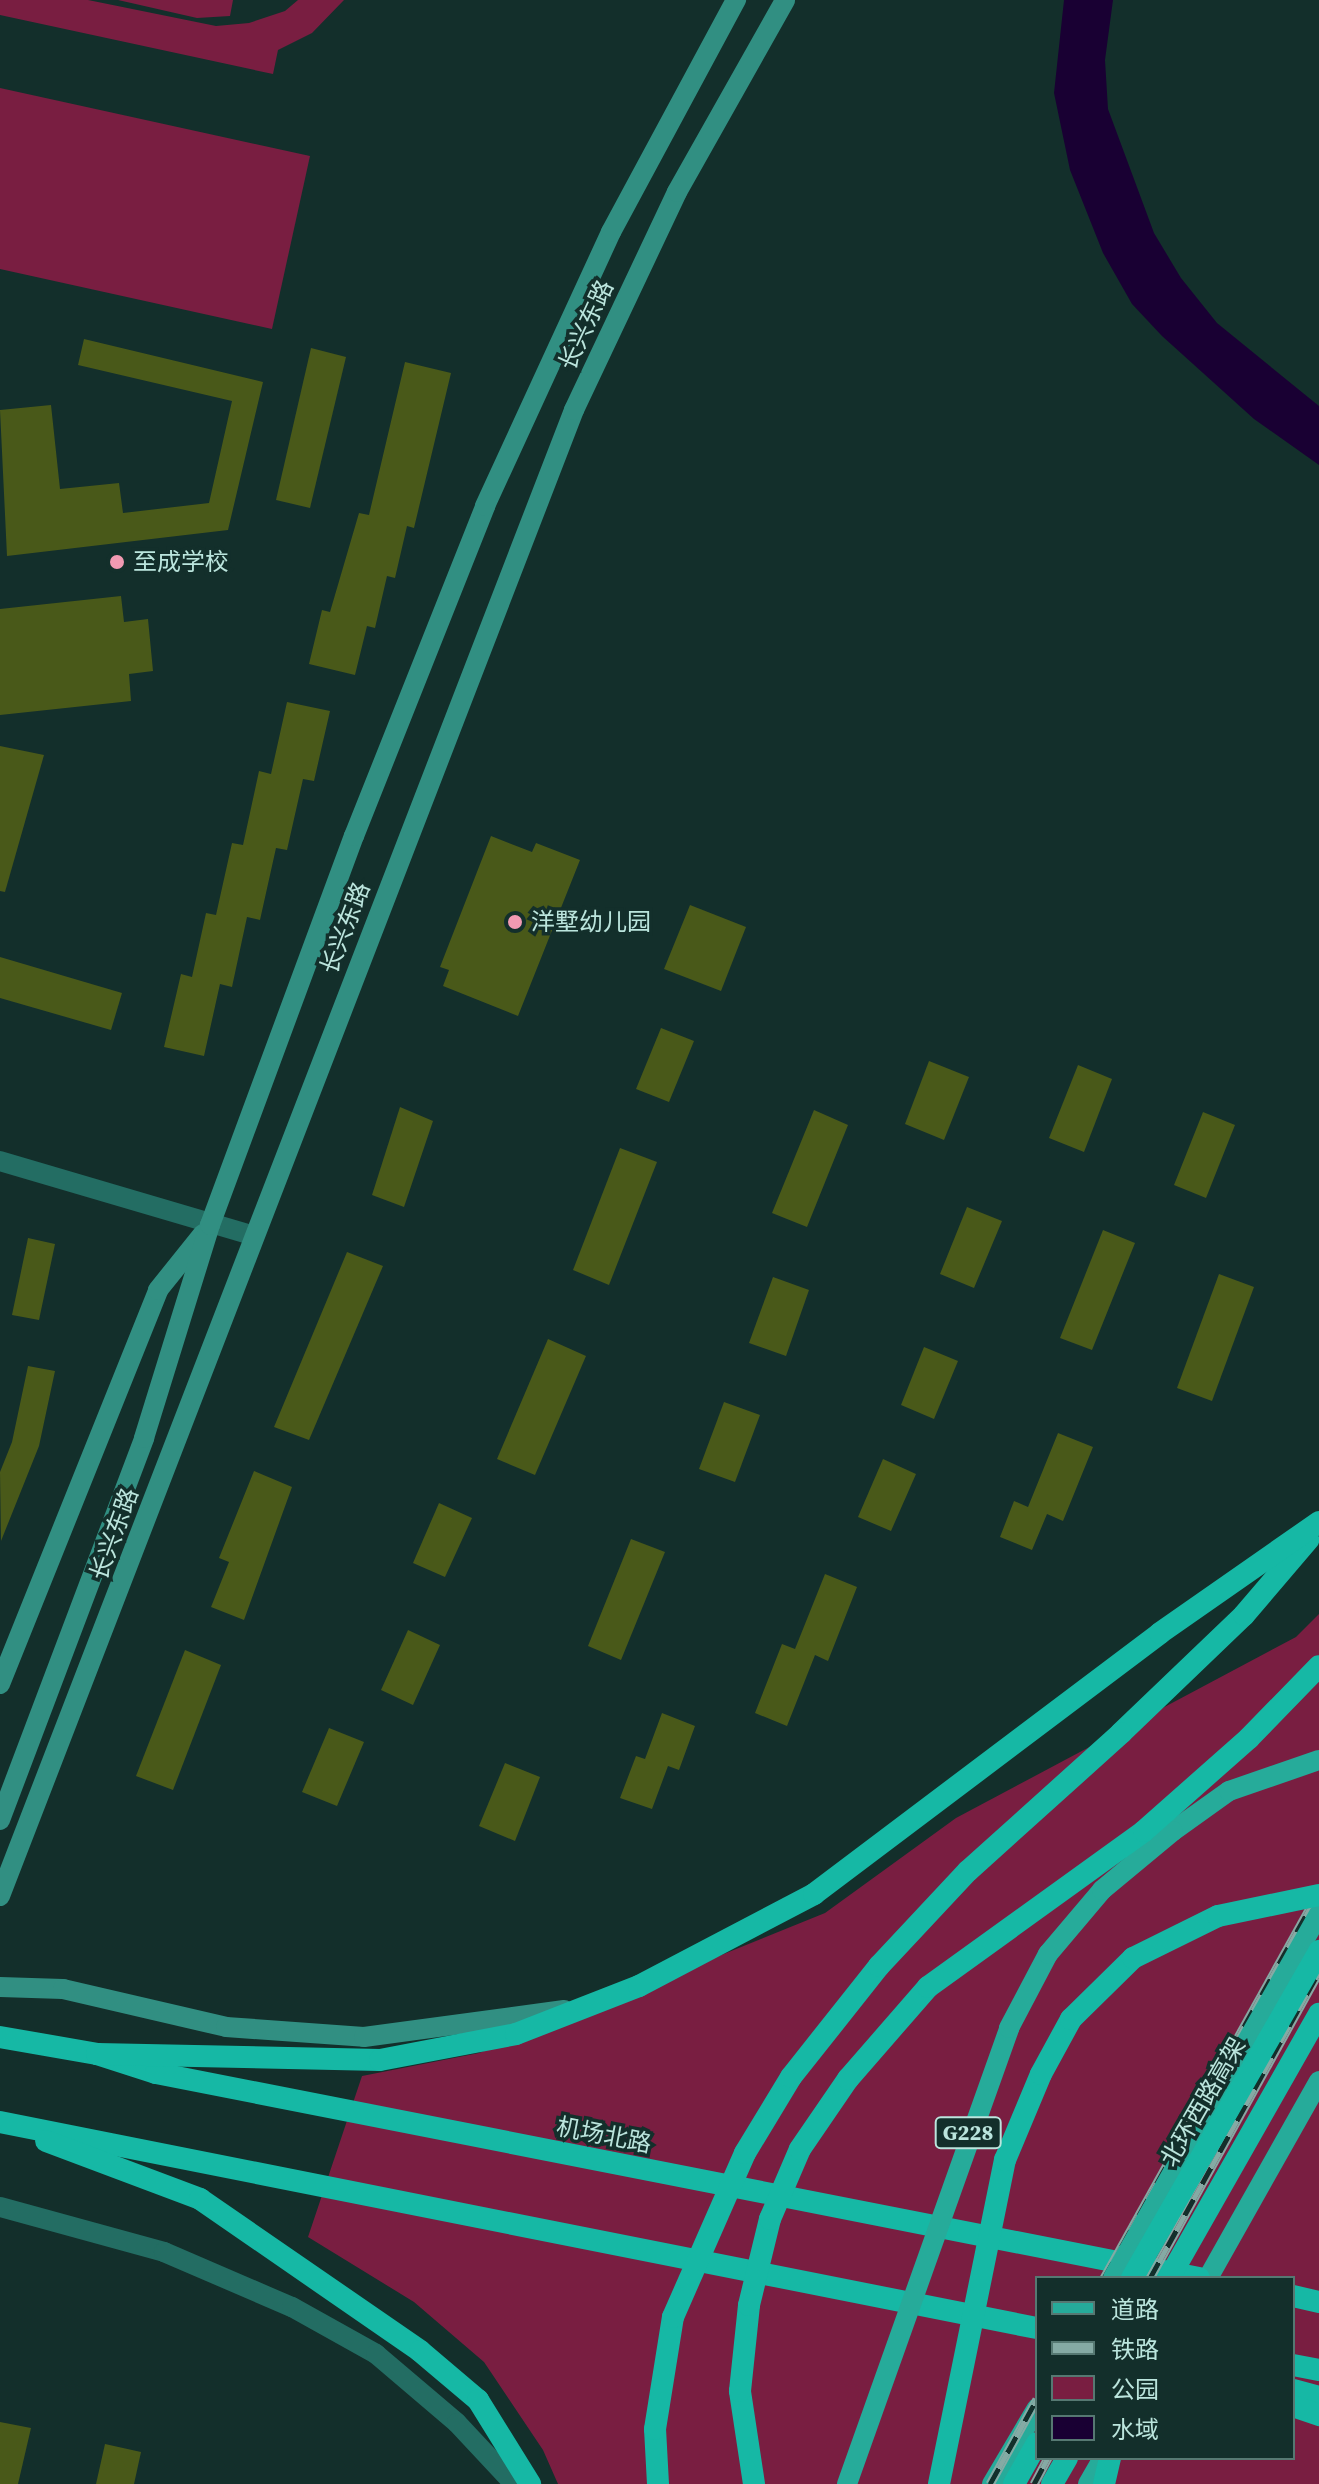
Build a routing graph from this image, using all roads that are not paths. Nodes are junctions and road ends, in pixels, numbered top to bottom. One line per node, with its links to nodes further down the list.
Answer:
1 (736, 0): 4 (main road, 长兴东路)
2 (785, 0): 5 (main road, 长兴东路)
3 (0, 1161): 4 (street)
4 (210, 1225): 5 (street); 8 (main road); 10 (main road, 长兴东路)
5 (251, 1235): 12 (main road, 长兴东路)
6 (1319, 1524): 16 (highway); 44 (highway, bridge)
7 (1319, 1666): 45 (highway, bridge)
8 (0, 1684)
9 (1319, 1760): 46 (main road, G228, bridge)
10 (0, 1820)
11 (1319, 1895): 47 (highway, bridge)
12 (0, 1896)
13 (1319, 1914): 23 (main road, bridge)
14 (1319, 1951): 24 (highway, 北环西路高架, bridge)
15 (0, 1987): 16 (main road)
16 (587, 2006): 19 (highway)
17 (1319, 2014): 25 (highway, bridge)
18 (0, 2037): 19 (highway, 机场北路)
19 (97, 2054): 26 (highway, 机场北路)
20 (1319, 2081): 27 (main road)
21 (0, 2123): 30 (highway); 43 (highway)
22 (0, 2207): 42 (street)
23 (1114, 2276)
24 (1133, 2276)
25 (1170, 2276)
26 (1189, 2276)
27 (1209, 2276)
28 (1295, 2296): 29 (highway)
29 (1319, 2302)
30 (1035, 2328)
31 (1295, 2365): 32 (highway)
32 (1319, 2370)
33 (1295, 2391): 34 (highway)
34 (1319, 2397)
35 (1295, 2407): 37 (highway)
36 (1035, 2411): 48 (main road)
37 (1319, 2415)
38 (1035, 2447): 49 (highway)
39 (1066, 2460): 50 (highway)
40 (1102, 2460): 51 (main road)
41 (1110, 2460): 52 (highway)
42 (514, 2484)
43 (530, 2484)
44 (658, 2484)
45 (754, 2484)
46 (847, 2484)
47 (939, 2484)
48 (992, 2484)
49 (1014, 2484)
50 (1052, 2484)
51 (1088, 2484)
52 (1104, 2484)

